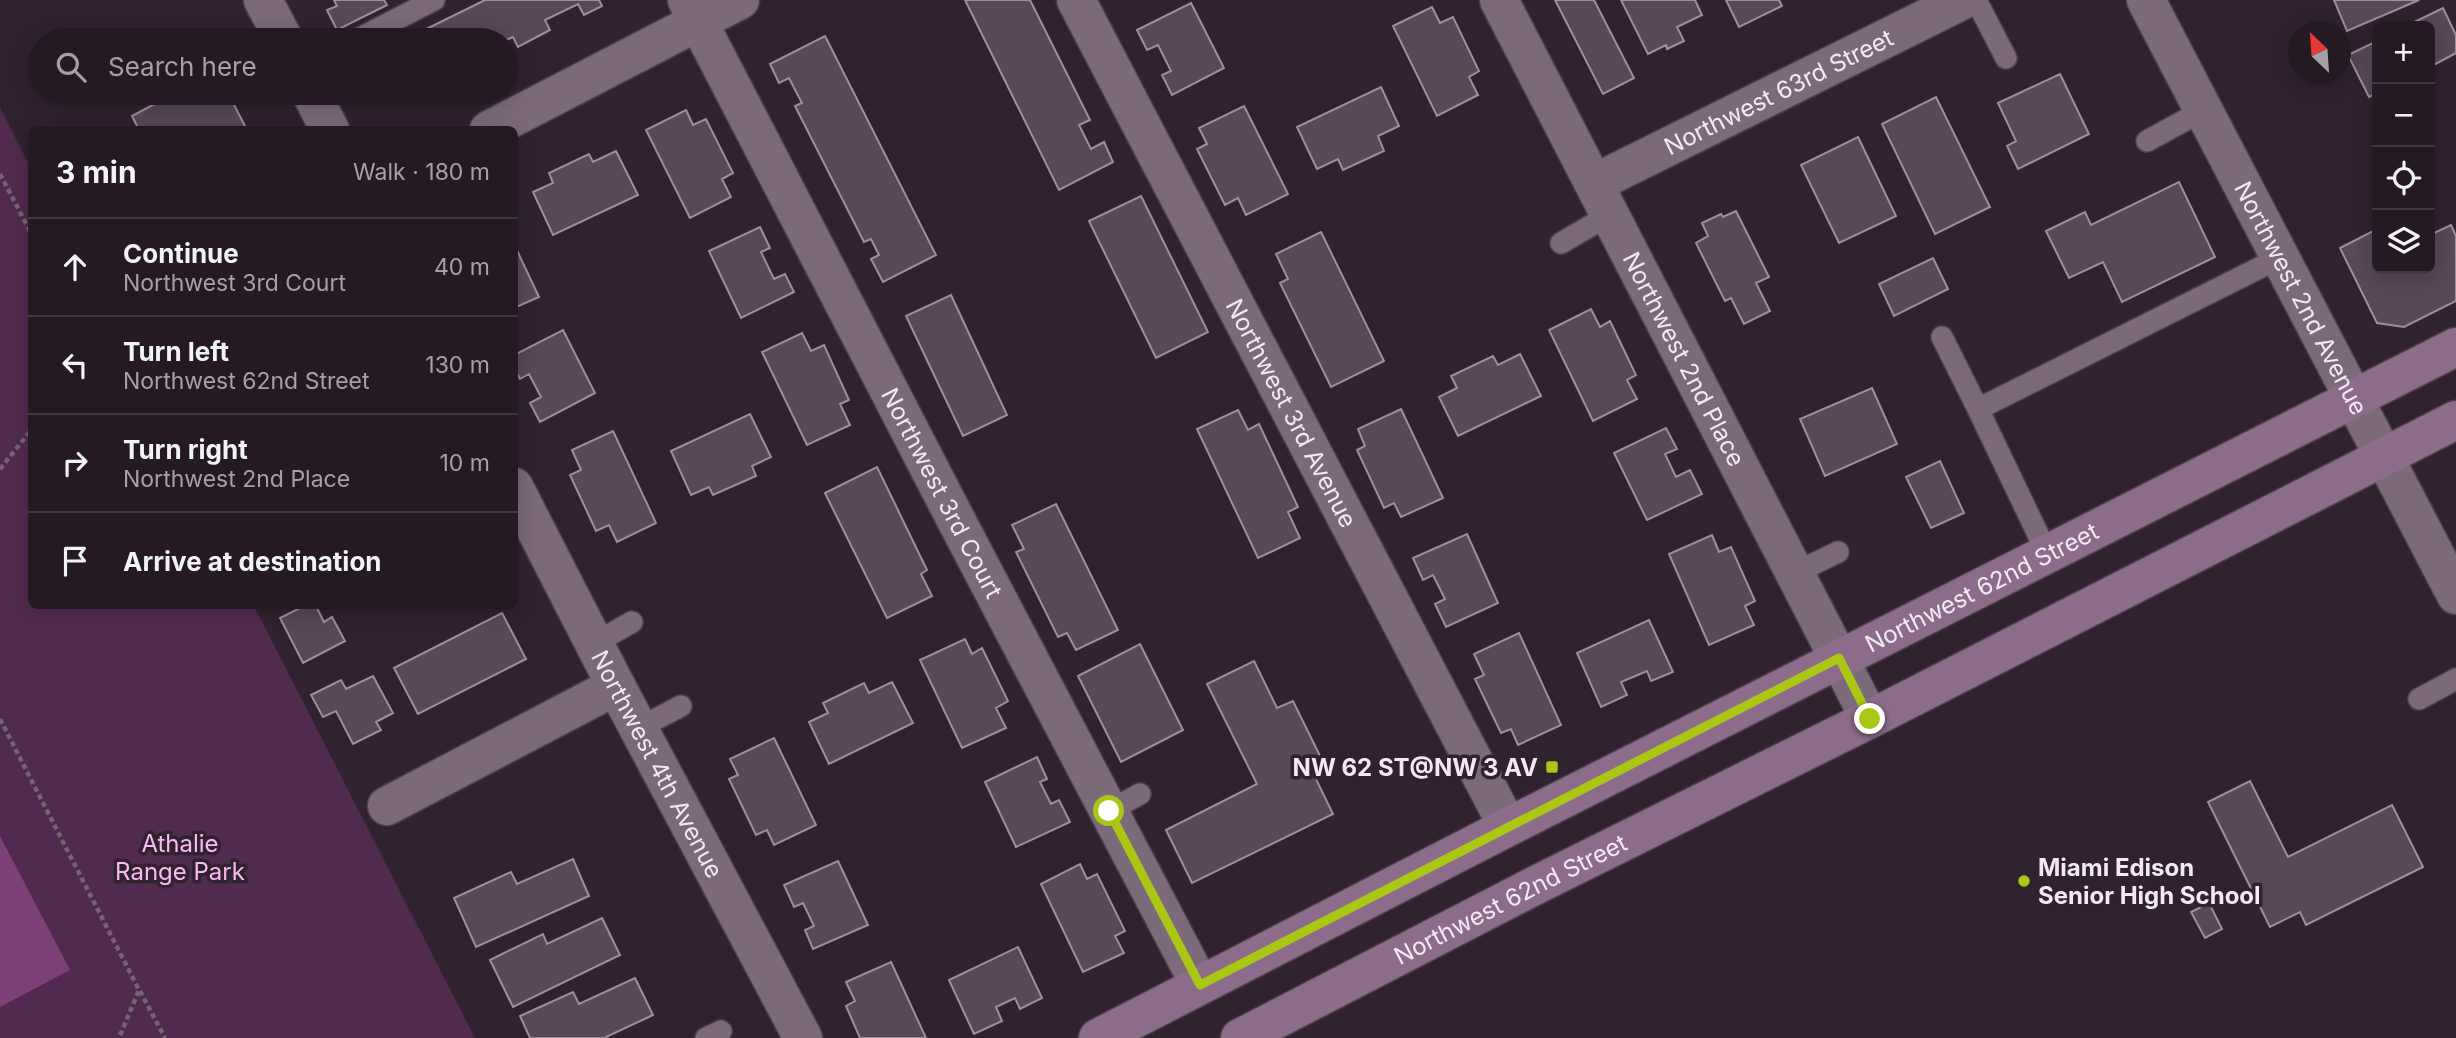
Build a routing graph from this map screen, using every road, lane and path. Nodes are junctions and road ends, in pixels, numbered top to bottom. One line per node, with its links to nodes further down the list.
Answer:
1 (263, 0): 10 (street)
2 (434, 0): 11 (lane)
3 (740, 0): 9 (street)
4 (1076, 0): 47 (street, Northwest 3rd Avenue)
5 (1500, 0): 19 (street, Northwest 2nd Place)
6 (1963, 0): 19 (street, Northwest 63rd Street)
7 (1976, 0): 12 (lane)
8 (2146, 0): 14 (street, Northwest 2nd Avenue)
9 (693, 11): 16 (street); 48 (street, Northwest 3rd Court)
10 (278, 28)
11 (379, 28)
12 (2006, 58)
13 (317, 105): 15 (street)
14 (2204, 110): 17 (lane); 22 (street, Northwest 2nd Avenue)
15 (328, 126)
16 (496, 126)
17 (2147, 141)
18 (0, 173): 20 (path)
19 (1603, 199): 21 (lane); 34 (street, Northwest 2nd Place)
20 (28, 227)
21 (1561, 243)
22 (2281, 257): 25 (street, Northwest 2nd Avenue); 26 (lane)
23 (1942, 337): 26 (lane)
24 (2456, 347): 25 (main road, Northwest 62nd Street)
25 (2355, 398): 29 (street, Northwest 2nd Avenue); 33 (main road, Northwest 62nd Street)
26 (1978, 409): 33 (lane)
27 (2456, 420): 29 (main road, Northwest 62nd Street)
28 (28, 434): 30 (path)
29 (2385, 457): 35 (street, Northwest 2nd Avenue); 44 (main road, Northwest 62nd Street)
30 (0, 469)
31 (518, 495): 37 (street, Northwest 4th Avenue)
32 (1838, 552): 34 (lane)
33 (2047, 553): 38 (main road, Northwest 62nd Street)
34 (1795, 573): 38 (street, Northwest 2nd Place)
35 (2456, 595)
36 (632, 622): 37 (lane)
37 (594, 643): 40 (street, Northwest 4th Avenue)
38 (1839, 658): 44 (street, Northwest 2nd Place); 47 (main road, Northwest 62nd Street)
39 (2456, 679): 41 (lane)
40 (616, 685): 45 (street, Northwest 4th Avenue); 46 (street)
41 (2419, 699)
42 (681, 706): 45 (lane)
43 (0, 719): 49 (path)
44 (1870, 719): 54 (main road, Northwest 62nd Street)
45 (639, 728): 52 (street, Northwest 4th Avenue)
46 (387, 806)
47 (1508, 827): 48 (main road, Northwest 62nd Street)
48 (1200, 985): 53 (main road, Northwest 62nd Street)
49 (139, 990): 50 (path); 51 (path)
50 (119, 1038)
51 (165, 1038)
52 (803, 1038)
53 (1098, 1038)
54 (1240, 1038)

